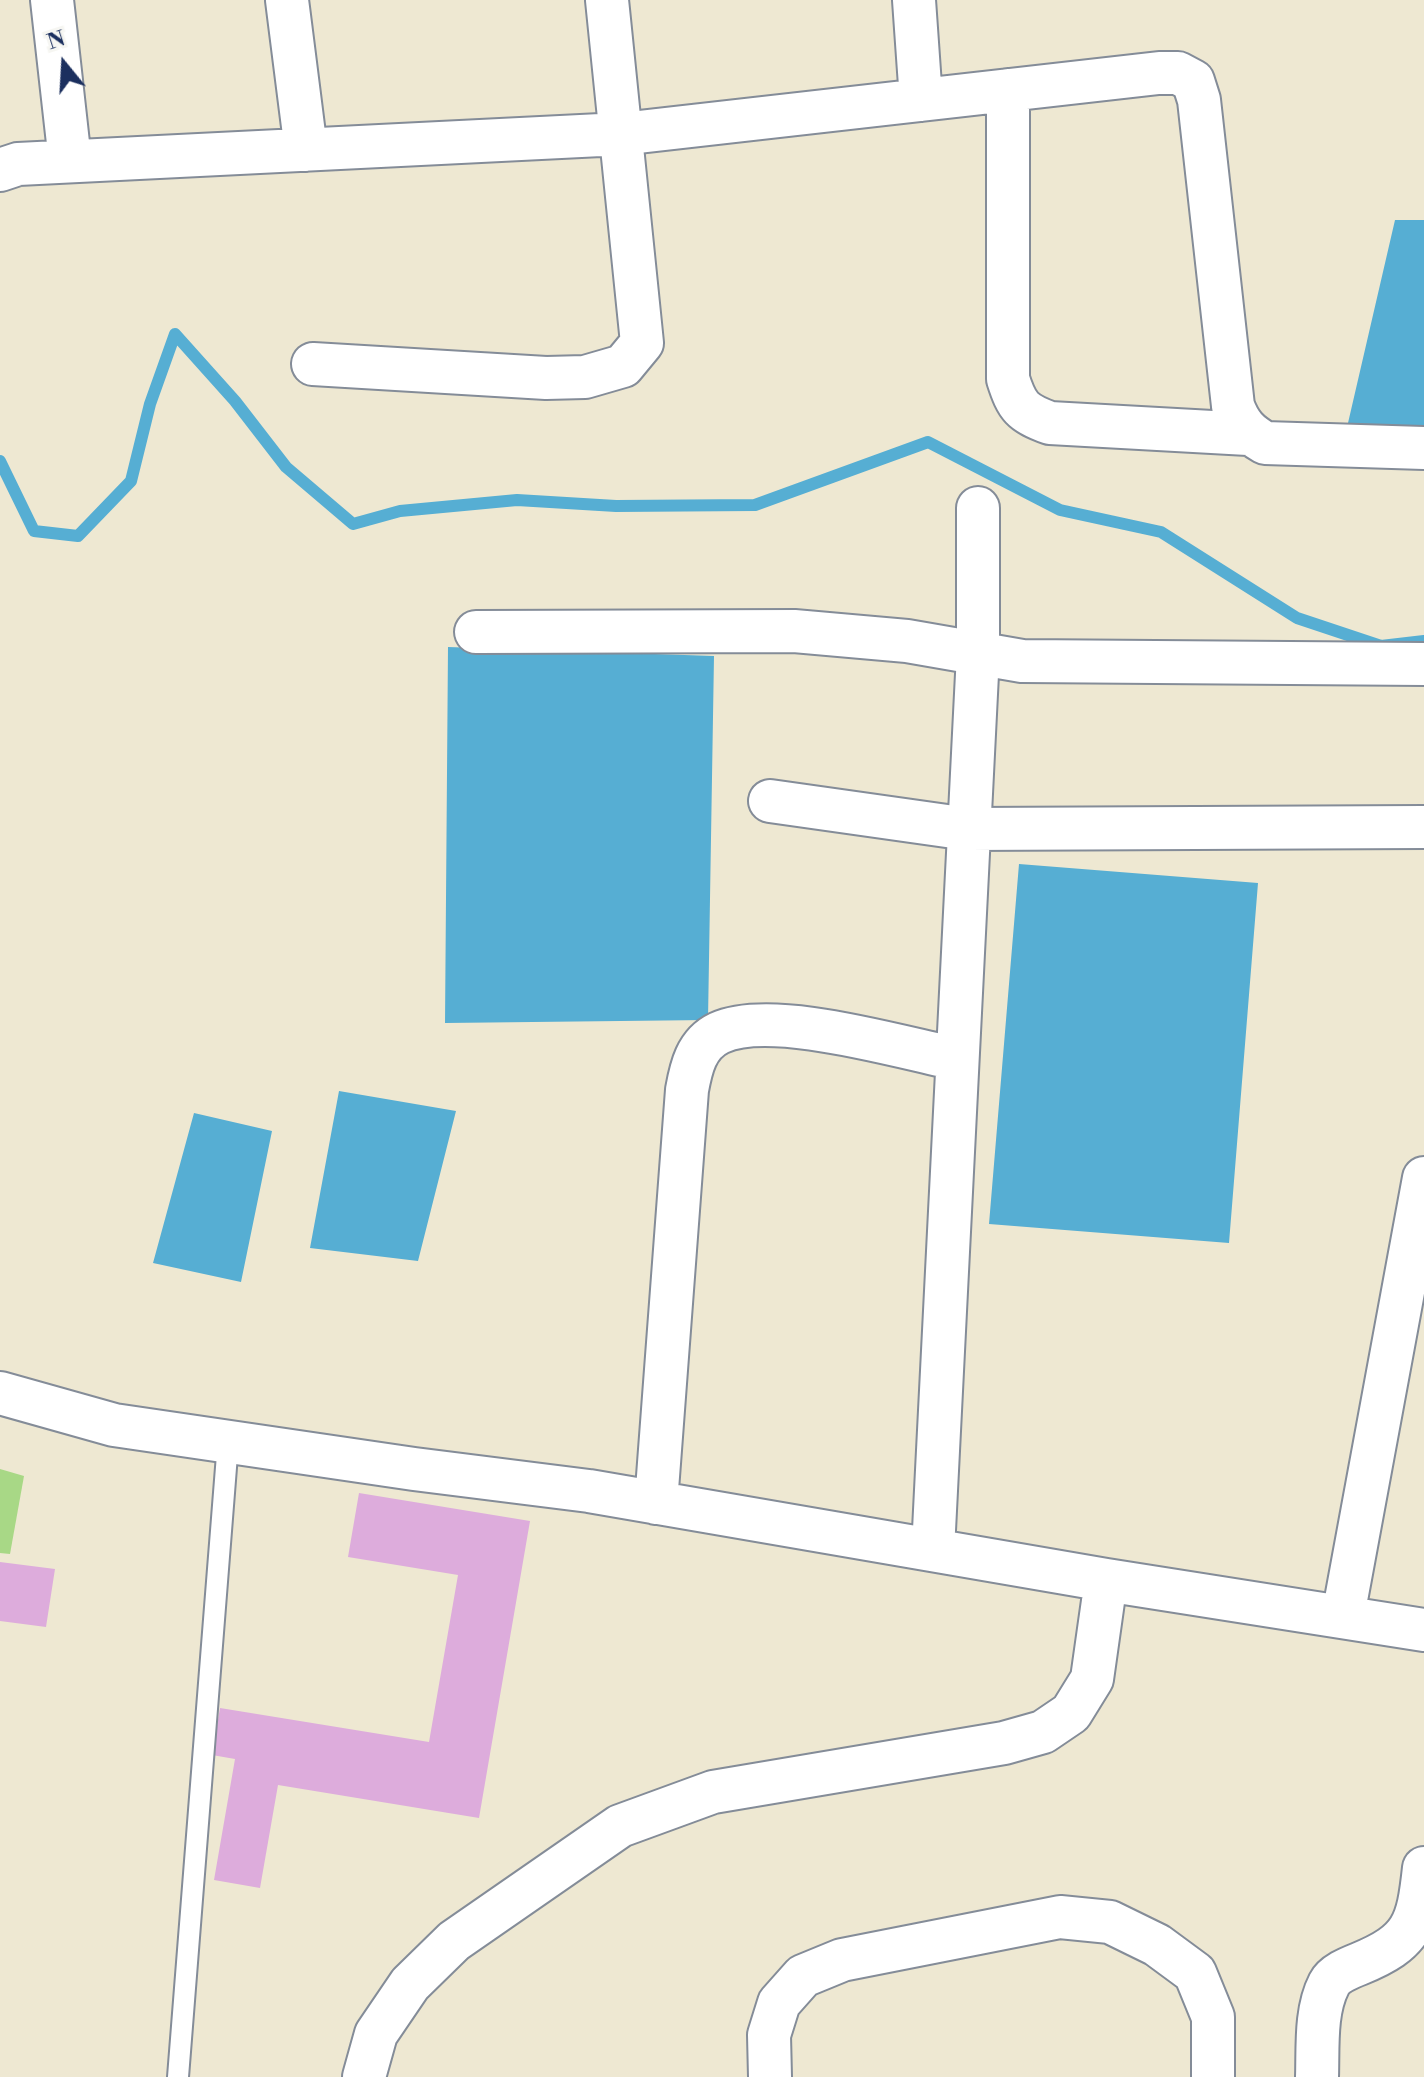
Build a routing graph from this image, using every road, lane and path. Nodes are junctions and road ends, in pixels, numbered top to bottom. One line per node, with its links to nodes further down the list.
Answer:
1 (52, 0): 9 (street)
2 (287, 0): 8 (street)
3 (607, 0): 7 (street)
4 (914, 0): 6 (street)
5 (1008, 90): 6 (street); 12 (street); 12 (street)
6 (921, 100): 7 (street)
7 (621, 134): 8 (street); 11 (street)
8 (306, 150): 9 (street)
9 (70, 161): 10 (street)
10 (0, 170)
11 (313, 364)
12 (1248, 434): 13 (street)
13 (1424, 448)
14 (978, 508): 16 (street)
15 (476, 632): 16 (street)
16 (978, 654): 17 (street); 20 (street)
17 (1424, 664)
18 (770, 801): 20 (street)
19 (1424, 827): 20 (street)
20 (968, 829): 21 (street)
21 (957, 1059): 25 (street); 26 (street)
22 (1424, 1178): 28 (street)
23 (0, 1393): 24 (street)
24 (228, 1442): 25 (street); 31 (lane)
25 (656, 1503): 26 (street)
26 (933, 1550): 27 (street)
27 (1106, 1580): 28 (street); 32 (street)
28 (1343, 1616): 29 (street)
29 (1424, 1630)
30 (1424, 1868): 35 (street)
31 (178, 2077)
32 (364, 2077)
33 (770, 2077): 34 (street)
34 (1213, 2077)
35 (1317, 2077)

